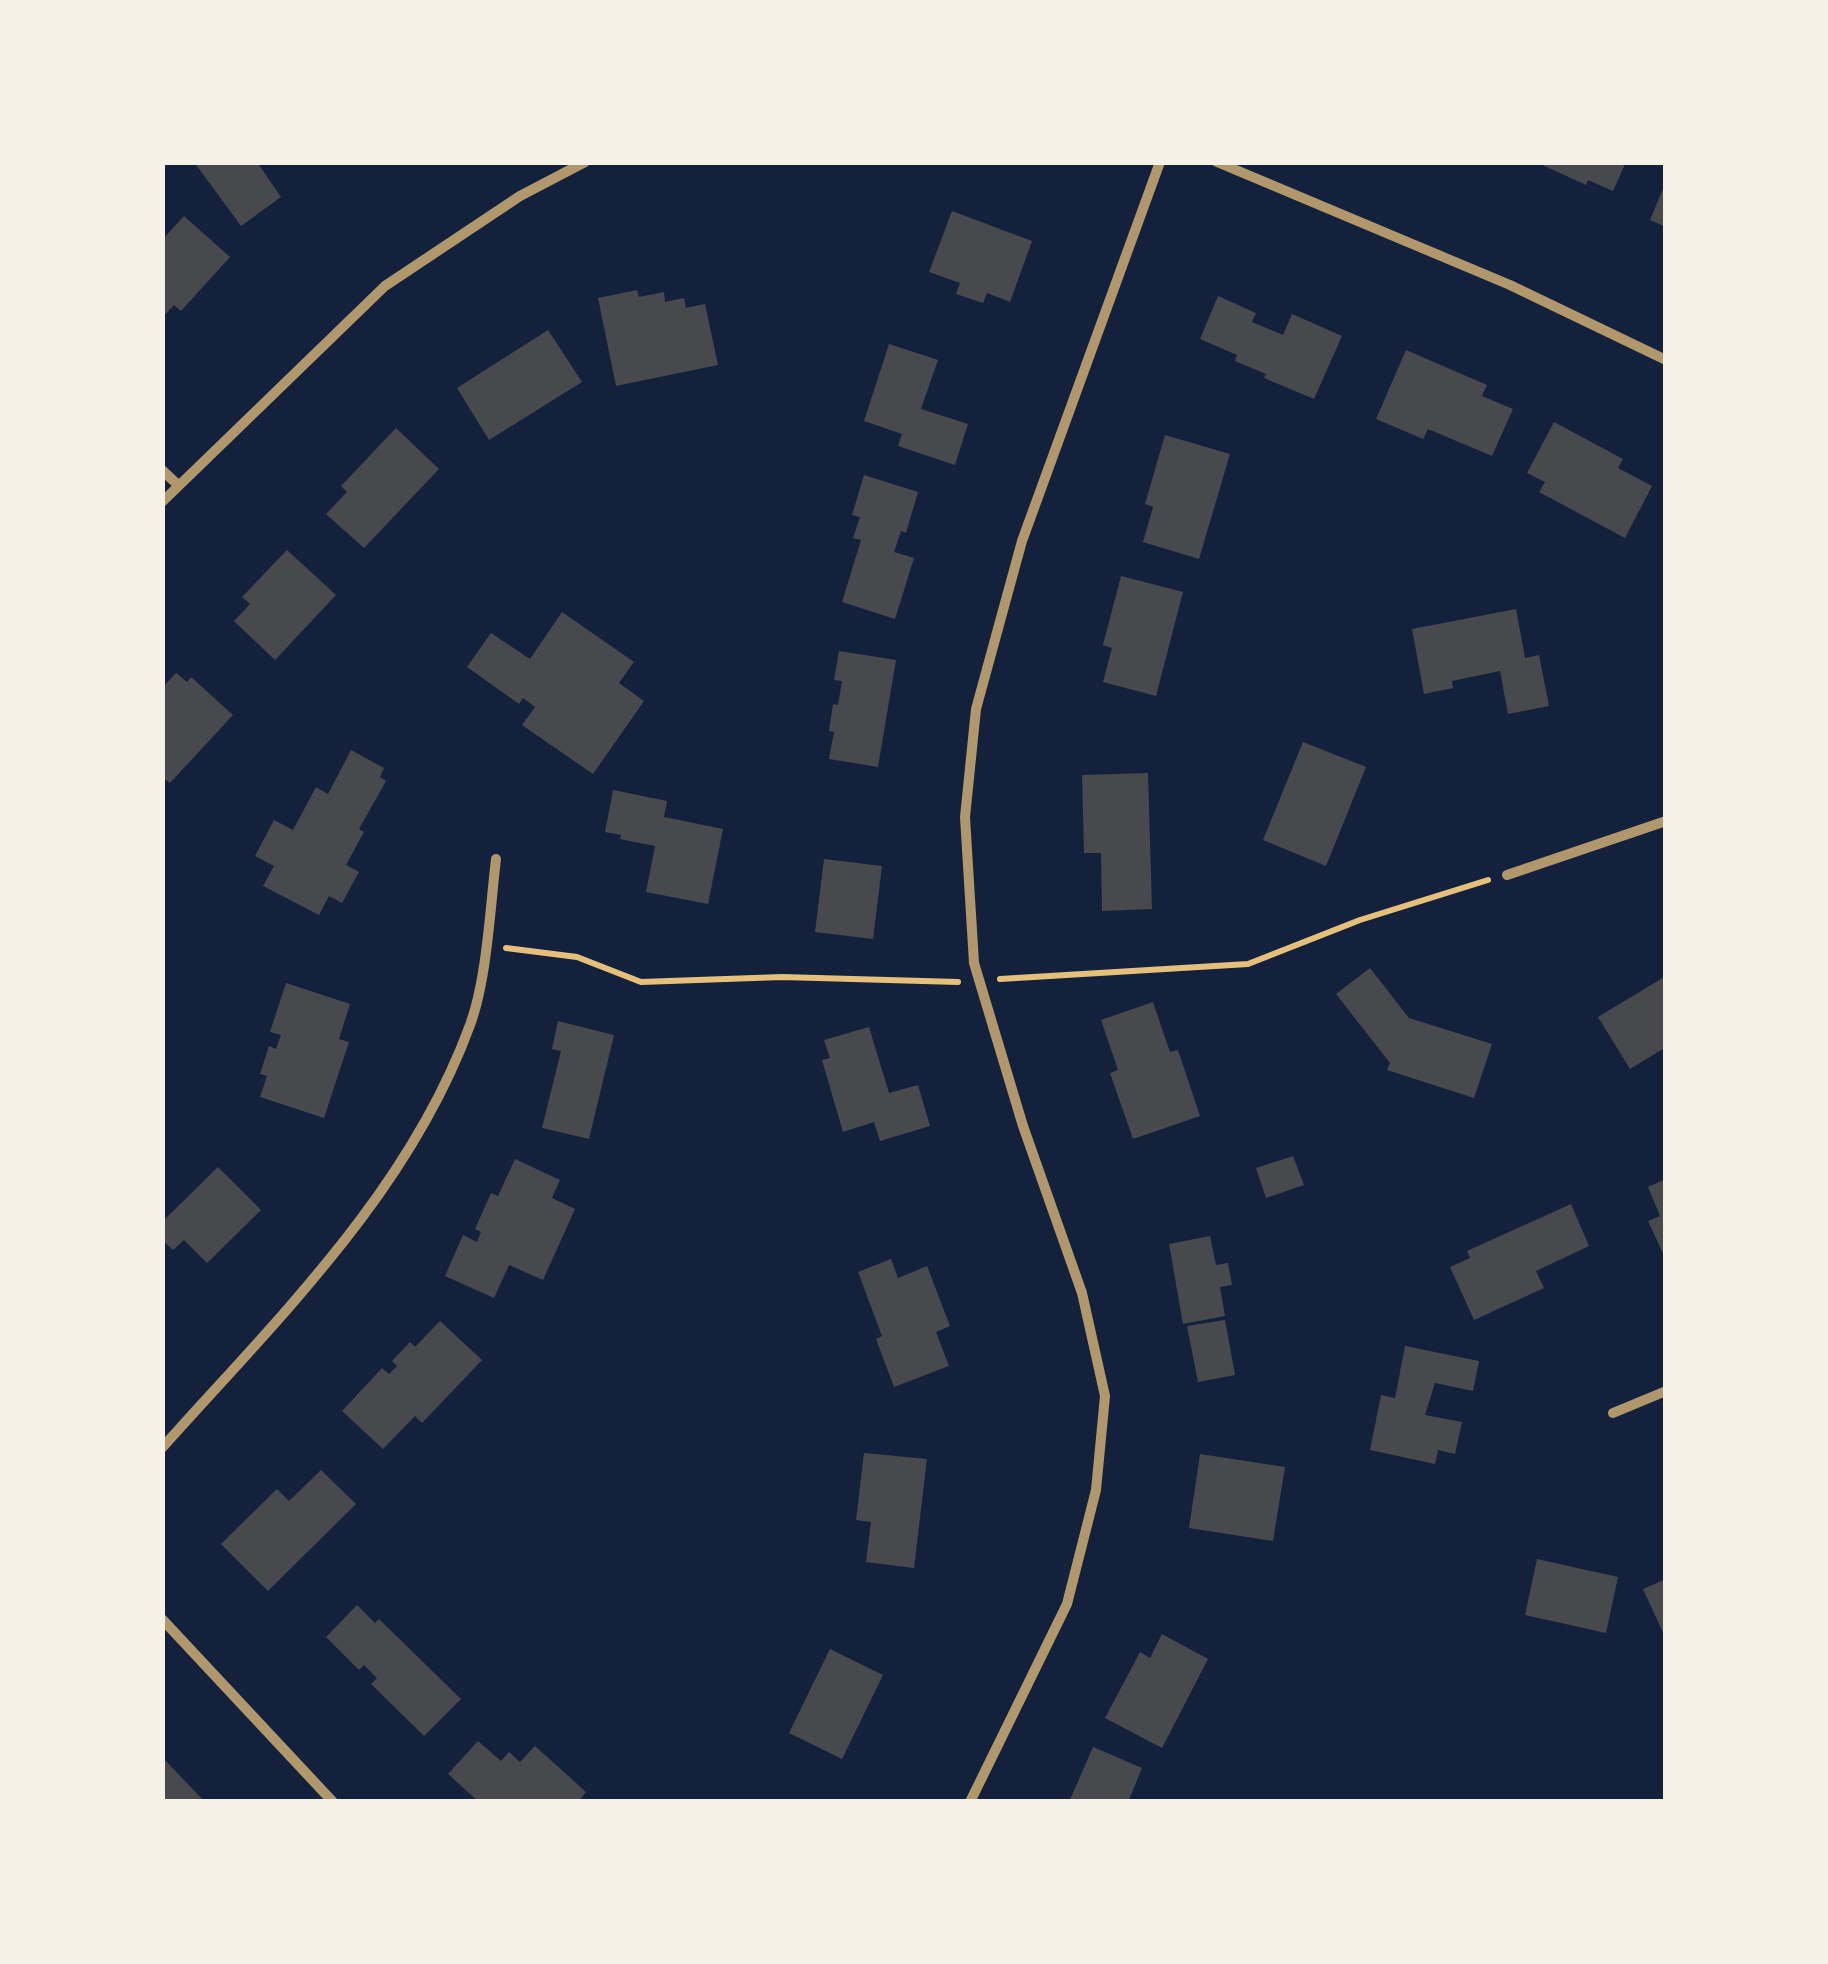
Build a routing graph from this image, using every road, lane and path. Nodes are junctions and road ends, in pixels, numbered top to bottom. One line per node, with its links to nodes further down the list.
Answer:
1 (584, 162): 6 (street)
2 (1160, 162): 16 (street)
3 (1217, 162): 4 (street)
4 (1666, 360)
5 (162, 470): 6 (street)
6 (178, 485): 7 (street)
7 (162, 502)
8 (1666, 821): 10 (street)
9 (496, 860): 13 (street)
10 (1507, 874)
11 (1666, 1391): 12 (street)
12 (1612, 1414)
13 (162, 1448)
14 (162, 1619): 15 (street)
15 (333, 1802)
16 (970, 1802)

